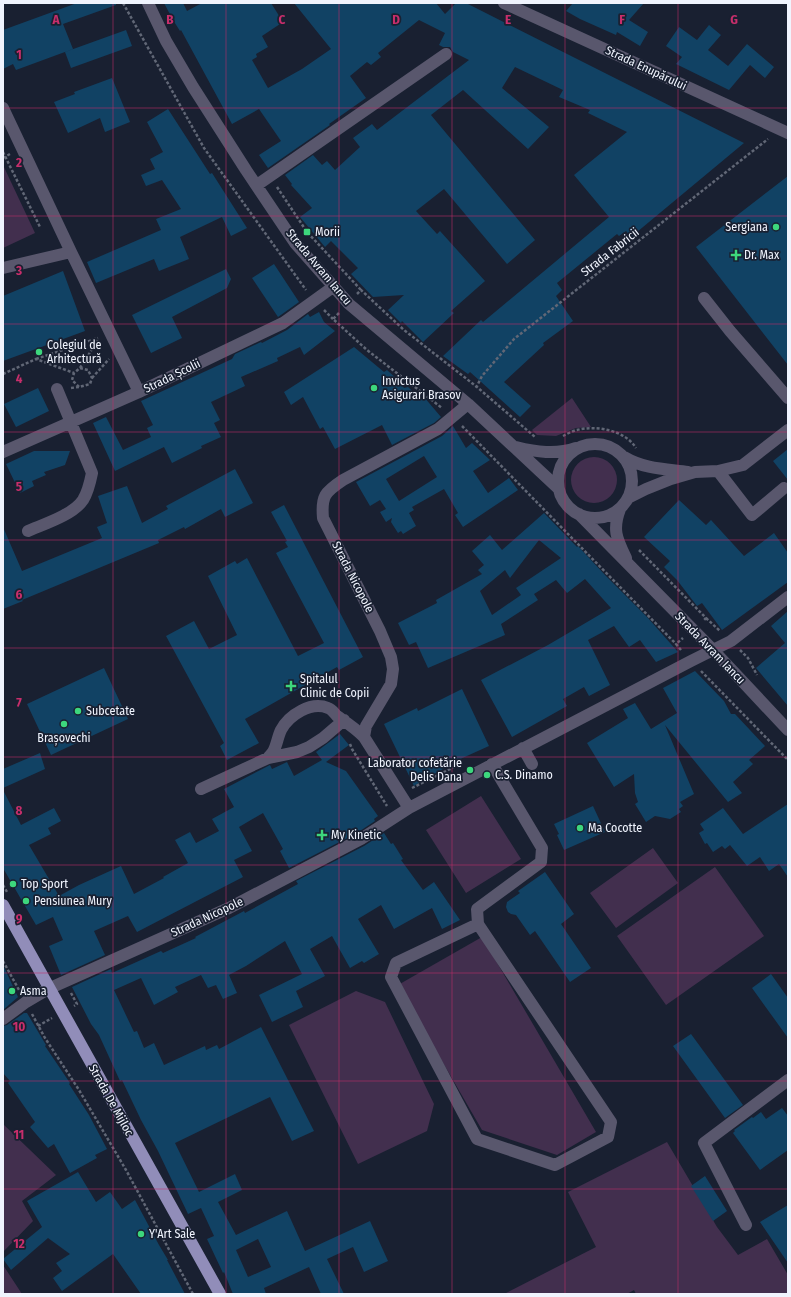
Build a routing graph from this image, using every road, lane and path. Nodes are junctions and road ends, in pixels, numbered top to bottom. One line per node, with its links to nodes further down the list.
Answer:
1 (122, 3): 16 (path)
2 (148, 3): 9 (street, Strada Avram Iancu)
3 (504, 3): 6 (street, Strada Enupărului)
4 (446, 54): 8 (street)
5 (3, 108): 11 (street)
6 (785, 128): 29 (path, Strada Fabricii)
7 (3, 152): 10 (path)
8 (270, 176): 9 (street); 14 (path)
9 (257, 185): 13 (street, Strada Avram Iancu)
10 (40, 226)
11 (71, 252): 12 (street); 18 (street)
12 (3, 268)
13 (333, 287): 16 (street, Strada Școlii); 29 (street, Strada Avram Iancu)
14 (361, 290)
15 (704, 298): 28 (street)
16 (315, 302): 17 (path); 27 (street, Strada Școlii)
17 (333, 319)
18 (110, 333): 19 (path); 20 (street)
19 (99, 338): 21 (path); 22 (path)
20 (119, 350): 25 (path); 27 (street)
21 (36, 359): 23 (path); 24 (path)
22 (80, 368): 23 (path); 25 (path)
23 (74, 373): 25 (path)
24 (3, 374)
25 (92, 378)
26 (57, 389): 30 (street)
27 (140, 392): 30 (street, Strada Școlii)
28 (788, 398)
29 (468, 404): 32 (street, Strada Avram Iancu); 56 (street, Strada Nicopole)
30 (72, 423): 34 (street, Strada Școlii); 43 (street)
31 (788, 430): 36 (street)
32 (516, 447): 33 (street); 38 (street, Strada Avram Iancu)
33 (577, 448): 35 (street); 38 (street)
34 (3, 452)
35 (624, 457): 37 (street); 40 (street)
36 (718, 470): 37 (street); 39 (street)
37 (695, 472): 40 (street)
38 (558, 488): 42 (street)
39 (784, 488)
40 (628, 498): 41 (street)
41 (620, 509): 42 (street); 44 (street, Strada Avram Iancu)
42 (579, 514): 44 (street, Strada Avram Iancu)
43 (28, 531)
44 (632, 568): 49 (street, Strada Avram Iancu)
45 (788, 597): 47 (street, Strada Nicopole)
46 (706, 618): 47 (path)
47 (732, 641): 49 (street, Strada Nicopole); 52 (path)
48 (678, 647): 50 (path)
49 (714, 651): 55 (street, Strada Avram Iancu); 57 (street, Strada Nicopole)
50 (677, 654)
51 (696, 666): 59 (path)
52 (757, 675)
53 (344, 720): 54 (street); 58 (street); 58 (street)
54 (354, 727): 56 (street); 64 (path)
55 (788, 730)
56 (364, 737): 64 (street)
57 (523, 748): 61 (street, Strada Nicopole); 62 (street)
58 (268, 758): 63 (street)
59 (788, 760)
60 (459, 764): 64 (path)
61 (492, 764): 65 (street, Strada Nicopole); 67 (street)
62 (532, 764)
63 (201, 789)
64 (400, 795): 65 (street)
65 (409, 808): 69 (street, Strada Nicopole)
66 (3, 906): 69 (main road, Strada De Mijloc)
67 (478, 924): 67 (street)
68 (3, 961): 70 (path)
69 (48, 989): 70 (street, Strada Nicopole); 75 (main road, Strada De Mijloc)
70 (26, 1002): 71 (street, Strada Nicopole); 74 (path)
71 (3, 1019)
72 (788, 1080): 73 (street)
73 (746, 1225)
74 (193, 1294)
75 (220, 1294)

